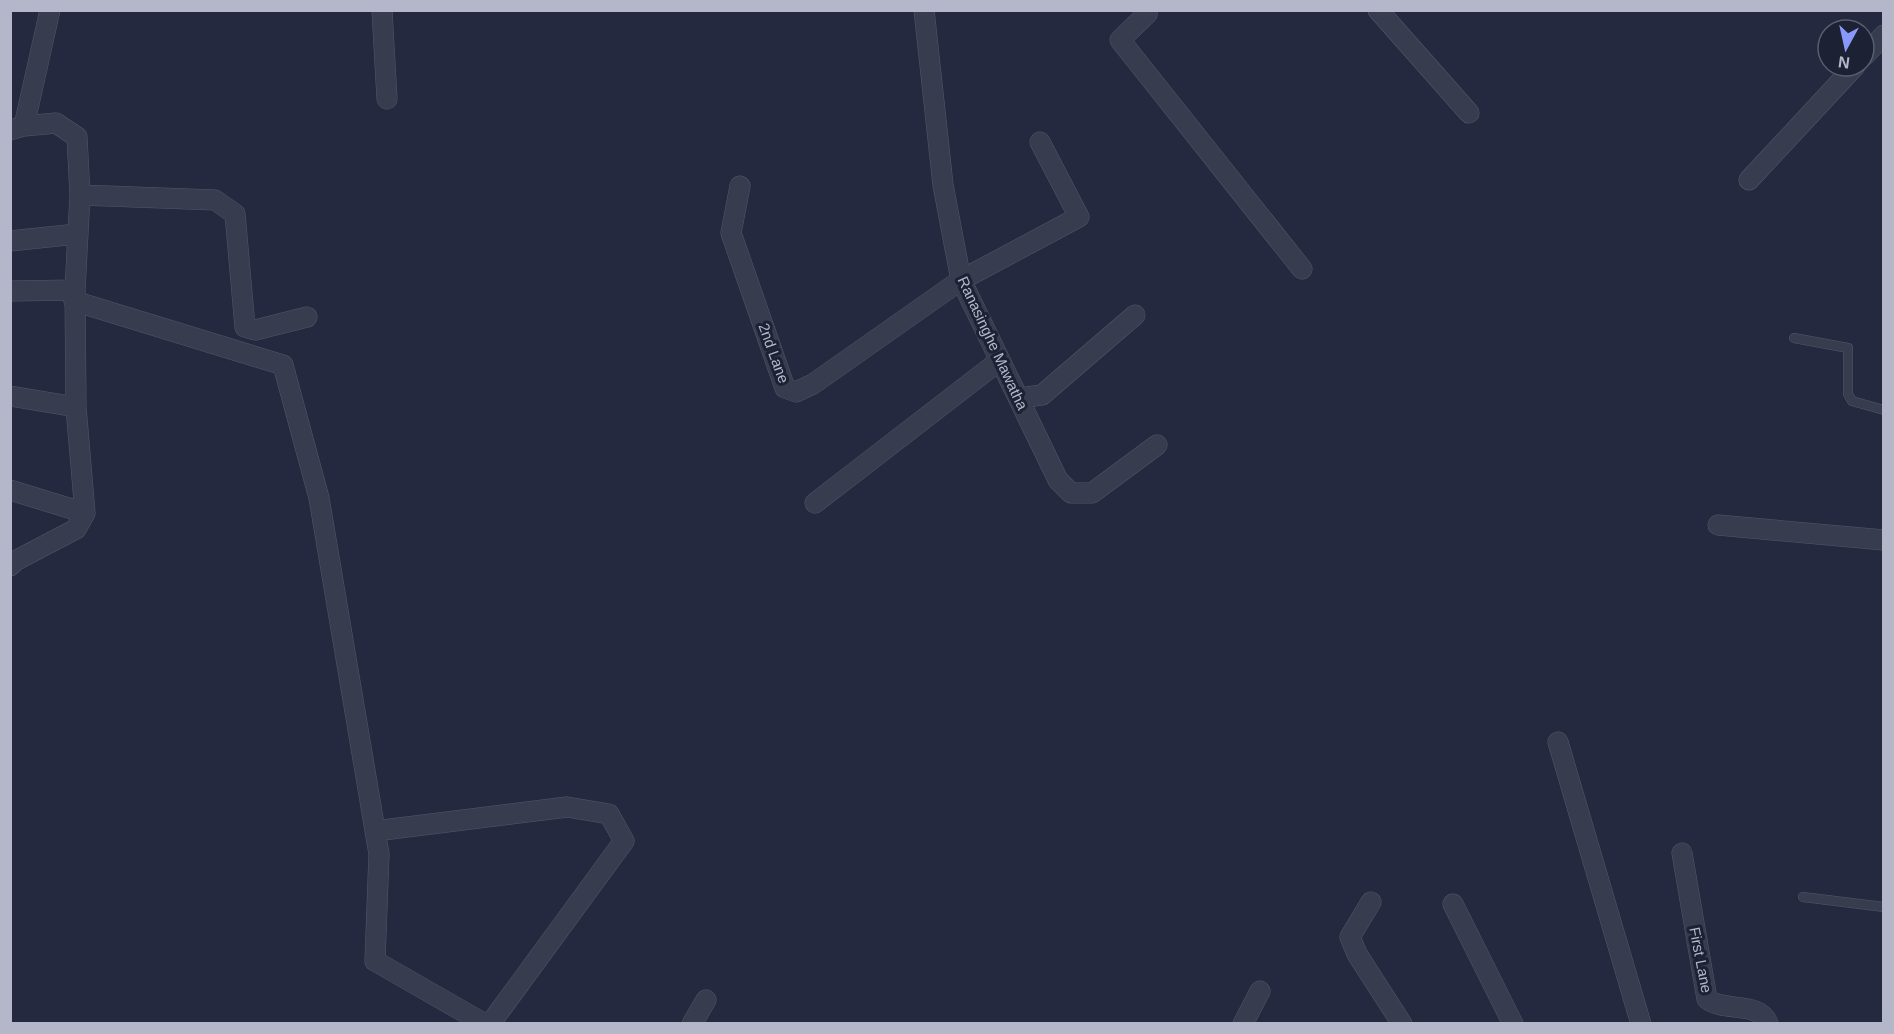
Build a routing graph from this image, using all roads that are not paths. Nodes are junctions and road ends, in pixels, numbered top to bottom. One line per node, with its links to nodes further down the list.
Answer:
1 (50, 10): 9 (street)
2 (374, 10): 3 (street)
3 (381, 10)
4 (924, 10): 17 (street, Ranasinghe Mawatha)
5 (1145, 10): 16 (street)
6 (1378, 10): 8 (street)
7 (1844, 78): 11 (street)
8 (1468, 113)
9 (17, 128): 13 (street)
10 (1040, 142): 17 (street)
11 (1749, 180)
12 (740, 186): 17 (street, 2nd Lane)
13 (80, 195): 14 (street); 21 (street)
14 (77, 234): 15 (street); 19 (street)
15 (10, 241)
16 (1302, 269)
17 (961, 280): 23 (street, Ranasinghe Mawatha)
18 (10, 291): 19 (street)
19 (74, 295): 26 (street); 36 (street)
20 (1135, 315): 25 (street)
21 (307, 317)
22 (1794, 338): 27 (lane)
23 (999, 361): 25 (street, Ranasinghe Mawatha); 30 (street)
24 (10, 396): 26 (street)
25 (1019, 398): 28 (street, Ranasinghe Mawatha)
26 (76, 407): 31 (street)
27 (1884, 410)
28 (1157, 446)
29 (10, 490): 31 (street)
30 (815, 503)
31 (85, 513): 34 (street)
32 (1718, 525): 33 (street)
33 (1884, 540)
34 (10, 566)
35 (1558, 742): 50 (street)
36 (375, 831): 44 (street); 45 (street)
37 (1682, 853): 51 (street, First Lane)
38 (1803, 897): 41 (lane)
39 (1371, 902): 48 (street)
40 (1453, 904): 49 (street)
41 (1884, 907)
42 (1260, 991): 47 (street)
43 (706, 1000): 46 (street)
44 (485, 1023)
45 (490, 1023)
46 (692, 1023)
47 (1243, 1023)
48 (1402, 1023)
49 (1513, 1023)
50 (1641, 1023)
51 (1768, 1023)

